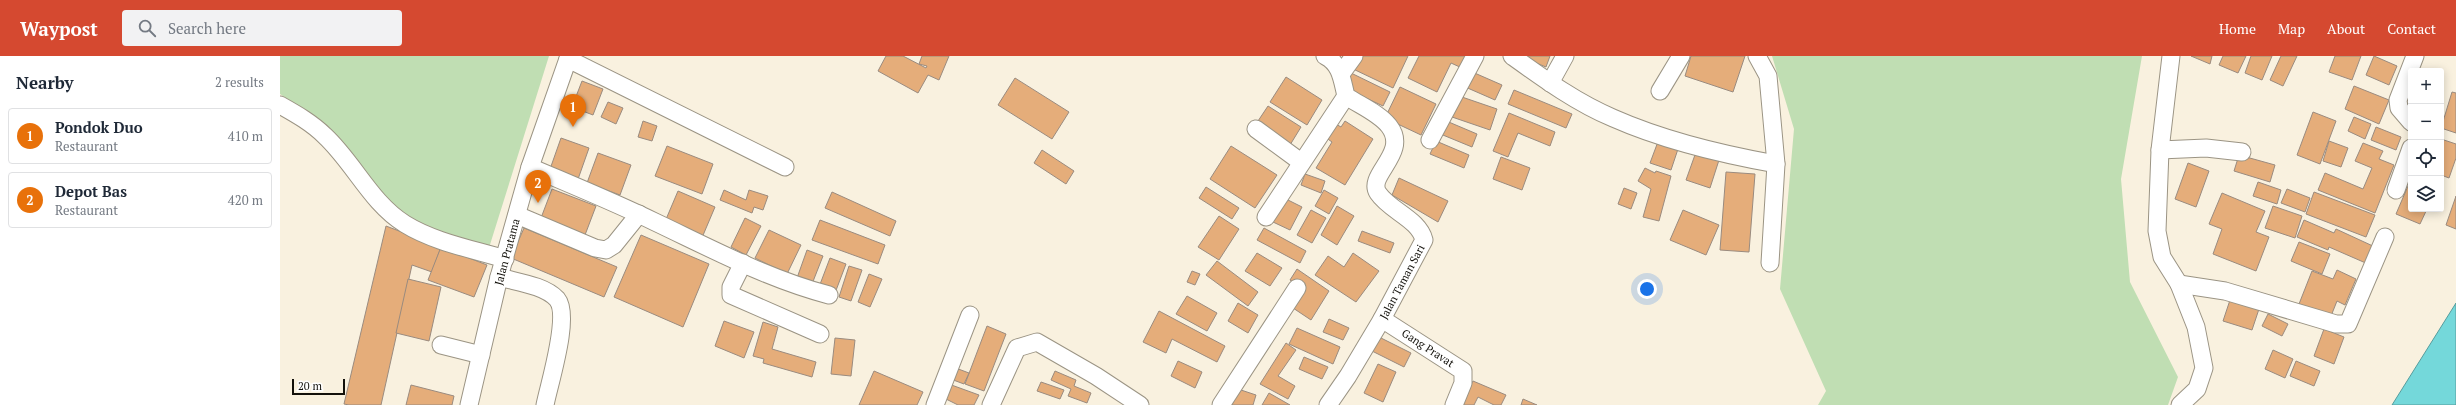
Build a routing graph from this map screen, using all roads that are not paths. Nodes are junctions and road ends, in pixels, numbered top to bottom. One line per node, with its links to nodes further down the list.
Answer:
1 (1325, 56): 11 (street)
2 (1354, 56): 11 (street)
3 (1475, 56): 18 (street)
4 (1512, 56): 12 (street)
5 (1565, 56): 12 (street)
6 (1681, 56): 13 (street)
7 (1758, 56): 23 (street)
8 (2171, 56): 19 (street)
9 (2416, 56): 16 (street)
10 (568, 57): 24 (street, Jalan Pratama); 25 (street)
11 (1341, 74): 14 (street)
12 (1550, 83): 23 (street)
13 (1660, 91)
14 (1346, 96): 22 (street); 39 (street, Jalan Taman Sari)
15 (280, 105): 31 (street)
16 (2408, 118)
17 (1256, 129): 22 (street)
18 (1430, 140)
19 (2160, 150): 20 (street); 35 (street)
20 (2242, 152)
21 (2408, 156): 26 (street)
22 (1301, 162): 29 (street)
23 (1776, 164): 32 (street)
24 (530, 167): 27 (street); 28 (street, Jalan Pratama)
25 (785, 167)
26 (2396, 190)
27 (639, 214): 28 (street); 33 (street)
28 (517, 215): 31 (street, Jalan Pratama)
29 (1266, 217)
30 (2385, 237): 35 (street)
31 (505, 259): 34 (street, Jalan Pratama)
32 (1770, 263)
33 (743, 264): 37 (street); 40 (street)
34 (499, 277): 42 (street, Jalan Pratama); 44 (street)
35 (2180, 284): 51 (street)
36 (1297, 288): 48 (street)
37 (829, 295)
38 (970, 315): 45 (street)
39 (1382, 319): 49 (street, Jalan Taman Sari); 50 (street, Gang Pravat)
40 (820, 334)
41 (441, 345): 42 (street)
42 (481, 355): 43 (street, Jalan Pratama)
43 (469, 405)
44 (545, 405)
45 (935, 405)
46 (991, 405): 47 (street)
47 (1140, 405)
48 (1221, 405)
49 (1328, 405)
50 (1454, 405)
51 (2180, 405)

